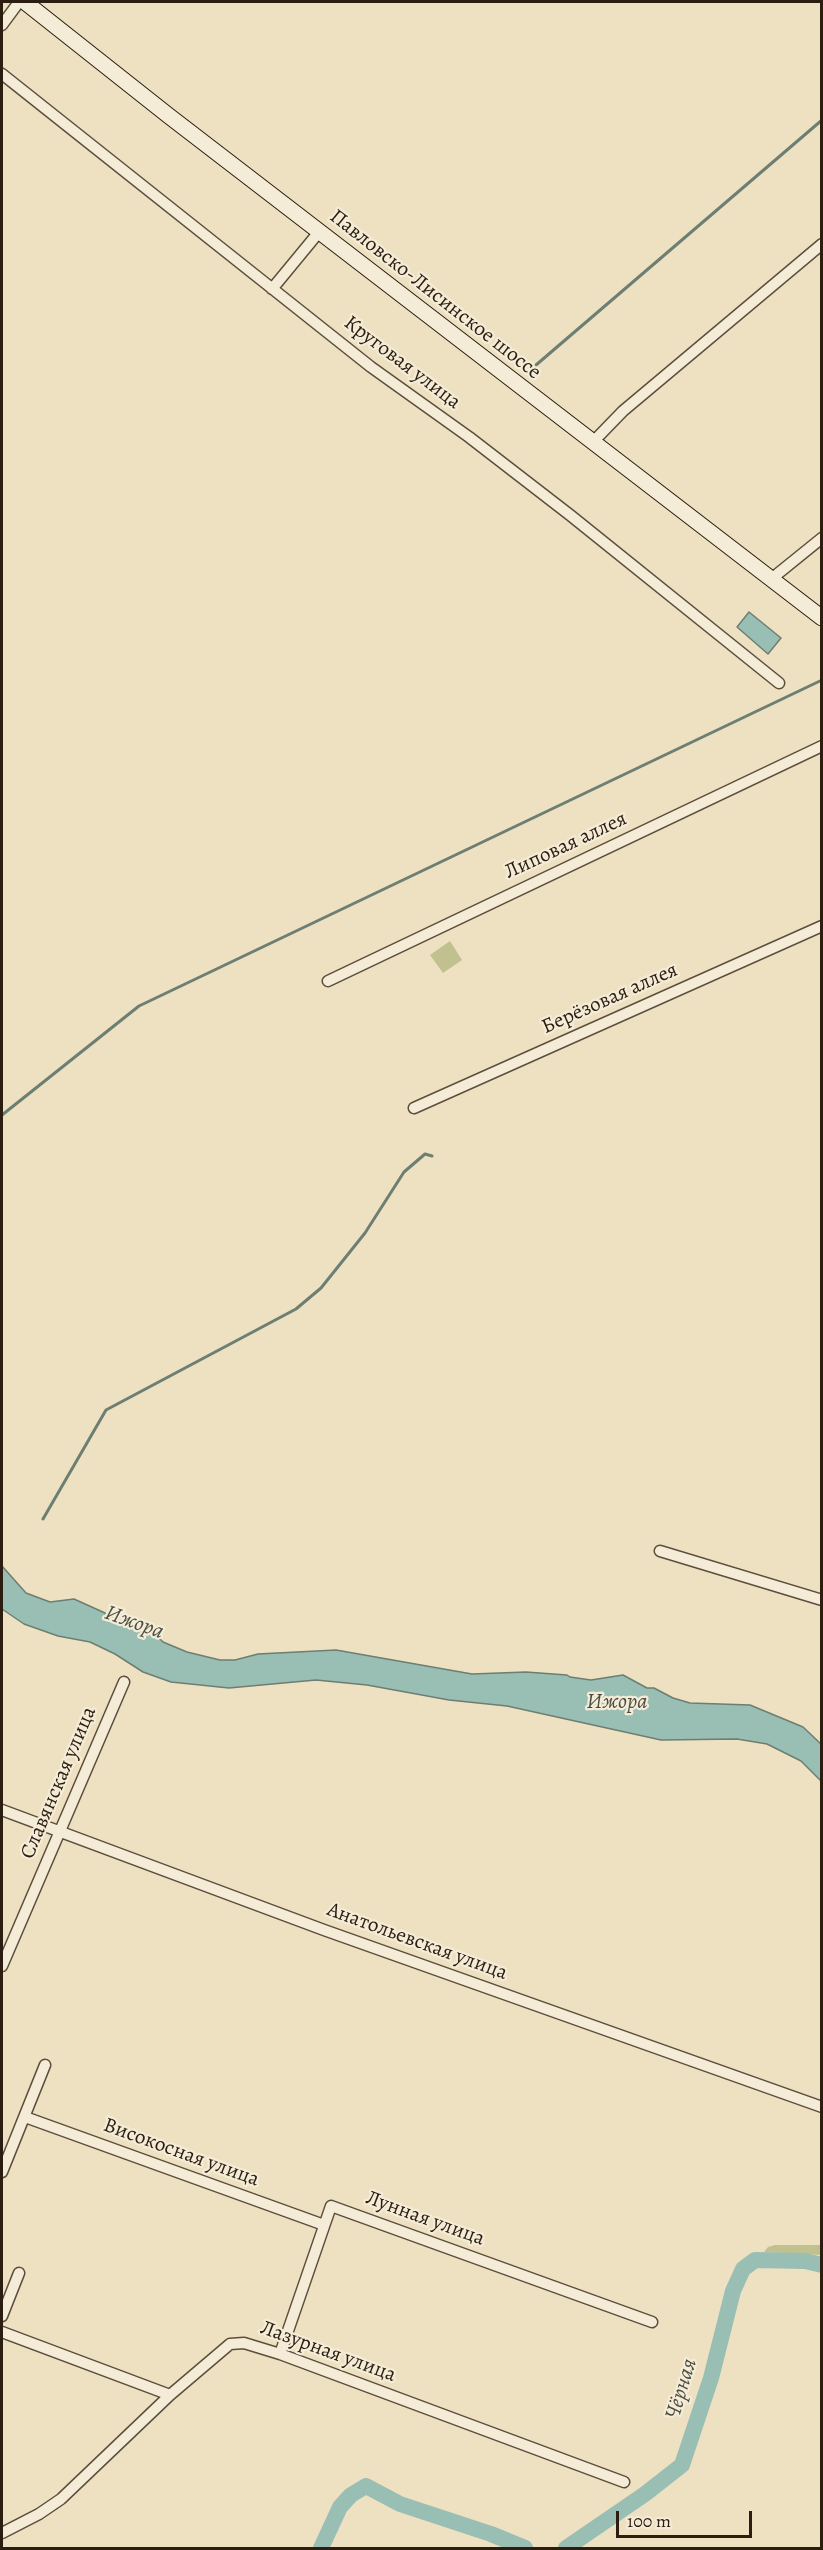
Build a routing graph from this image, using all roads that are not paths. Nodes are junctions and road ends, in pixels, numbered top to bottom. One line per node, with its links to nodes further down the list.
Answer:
1 (20, 2): 3 (street)
2 (25, 2): 5 (main road, Павловско-Лисинское шоссе)
3 (2, 25)
4 (2, 74): 7 (street, Круговая улица)
5 (319, 232): 7 (street); 8 (main road, Павловско-Лисинское шоссе)
6 (822, 244): 8 (street)
7 (272, 289): 12 (street, Круговая улица)
8 (592, 443): 10 (main road, Павловско-Лисинское шоссе)
9 (822, 538): 10 (street)
10 (770, 580): 11 (main road, Павловско-Лисинское шоссе)
11 (822, 618)
12 (779, 683)
13 (822, 746): 15 (street, Липовая аллея)
14 (822, 926): 16 (street, Берёзовая аллея)
15 (328, 981)
16 (414, 1107)
17 (660, 1551): 18 (street)
18 (822, 1600)
19 (124, 1682): 21 (street, Славянская улица)
20 (2, 1810): 21 (street, Анатольевская улица)
21 (59, 1833): 22 (street, Славянская улица); 24 (street, Анатольевская улица)
22 (2, 1966)
23 (45, 2065): 25 (street)
24 (822, 2107)
25 (25, 2117): 26 (street); 27 (street, Високосная улица)
26 (2, 2172)
27 (324, 2225): 30 (street, Лунная улица); 32 (street, Лунная улица)
28 (19, 2273): 29 (street)
29 (2, 2316)
30 (652, 2322)
31 (2, 2332): 33 (street)
32 (279, 2354): 33 (street, Лазурная улица); 34 (street, Лазурная улица)
33 (170, 2395): 35 (street, Лазурная улица)
34 (624, 2482)
35 (3, 2532)

